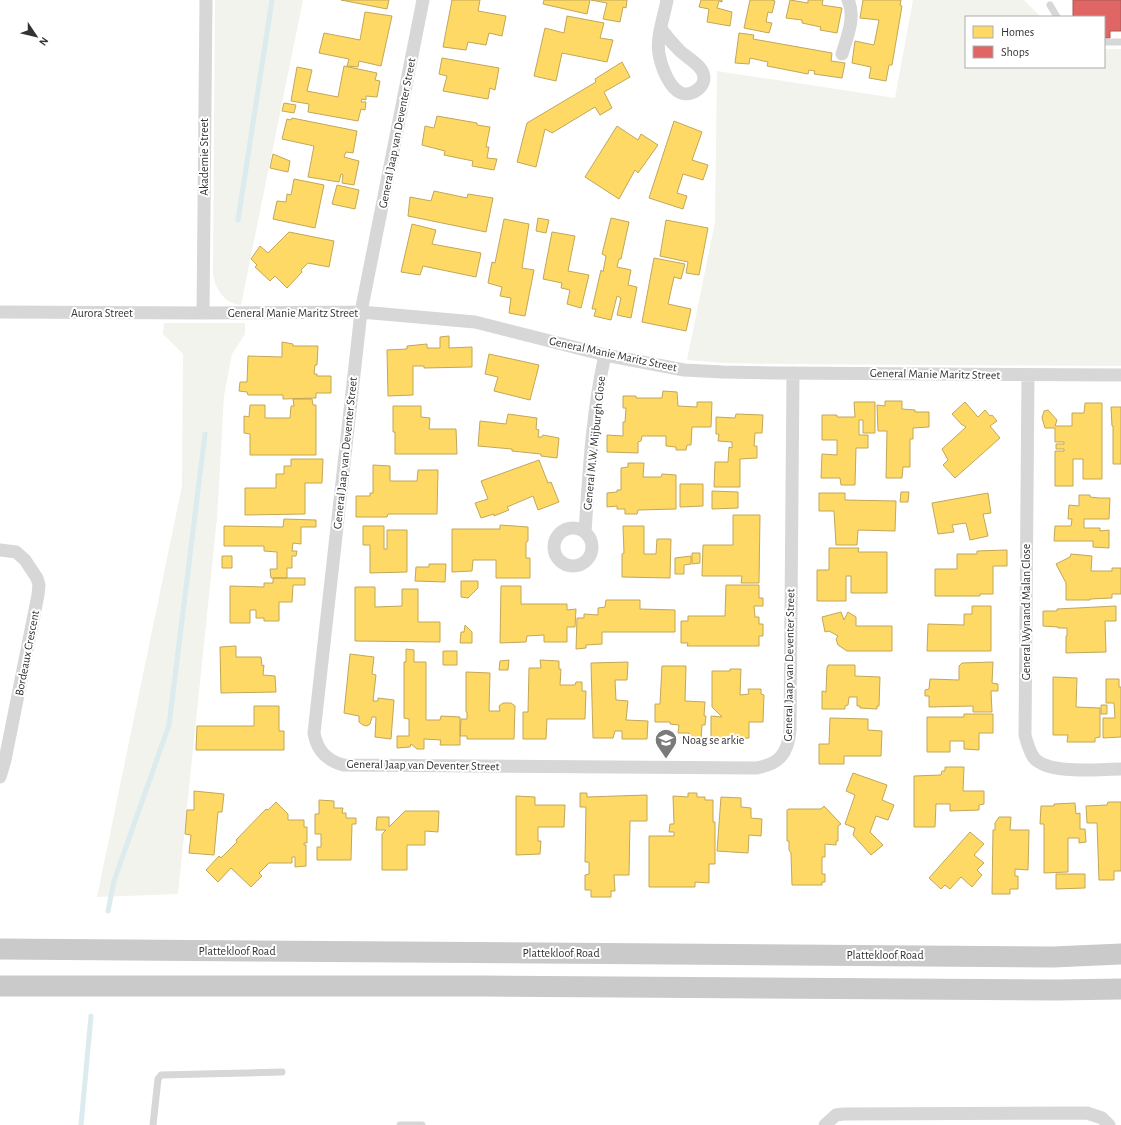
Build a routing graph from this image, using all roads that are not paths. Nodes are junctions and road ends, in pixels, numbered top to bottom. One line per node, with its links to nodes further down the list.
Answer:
1 (206, 0): 13 (street, Akademie Street)
2 (423, 0): 12 (street, General Jaap van Deventer Street)
3 (667, 0): 7 (street)
4 (848, 0): 10 (street)
5 (1050, 5): 6 (lane)
6 (1056, 16)
7 (661, 29): 7 (street)
8 (1105, 42): 9 (lane)
9 (1121, 42)
10 (842, 54)
11 (0, 312): 13 (street, Aurora Street)
12 (361, 312): 13 (street, General Manie Maritz Street); 14 (street, General Manie Maritz Street); 15 (street, General Jaap van Deventer Street)
13 (203, 313)
14 (605, 355): 15 (street, General Manie Maritz Street); 18 (street, General M.W. Mijburgh Close)
15 (793, 373): 16 (street, General Manie Maritz Street)
16 (1028, 375): 17 (street, General Manie Maritz Street); 20 (street, General Wynand Malan Close)
17 (1121, 375)
18 (585, 532)
19 (0, 550): 21 (street, Bordeaux Crescent)
20 (1121, 769)
21 (0, 777)
22 (0, 949): 23 (main road, Plattekloof Road)
23 (1121, 954)
24 (0, 986): 25 (main road)
25 (1121, 989)
26 (282, 1072): 27 (lane)
27 (153, 1125)
28 (400, 1125): 29 (lane)
29 (422, 1125)
30 (825, 1125): 31 (street)
31 (1109, 1125)

